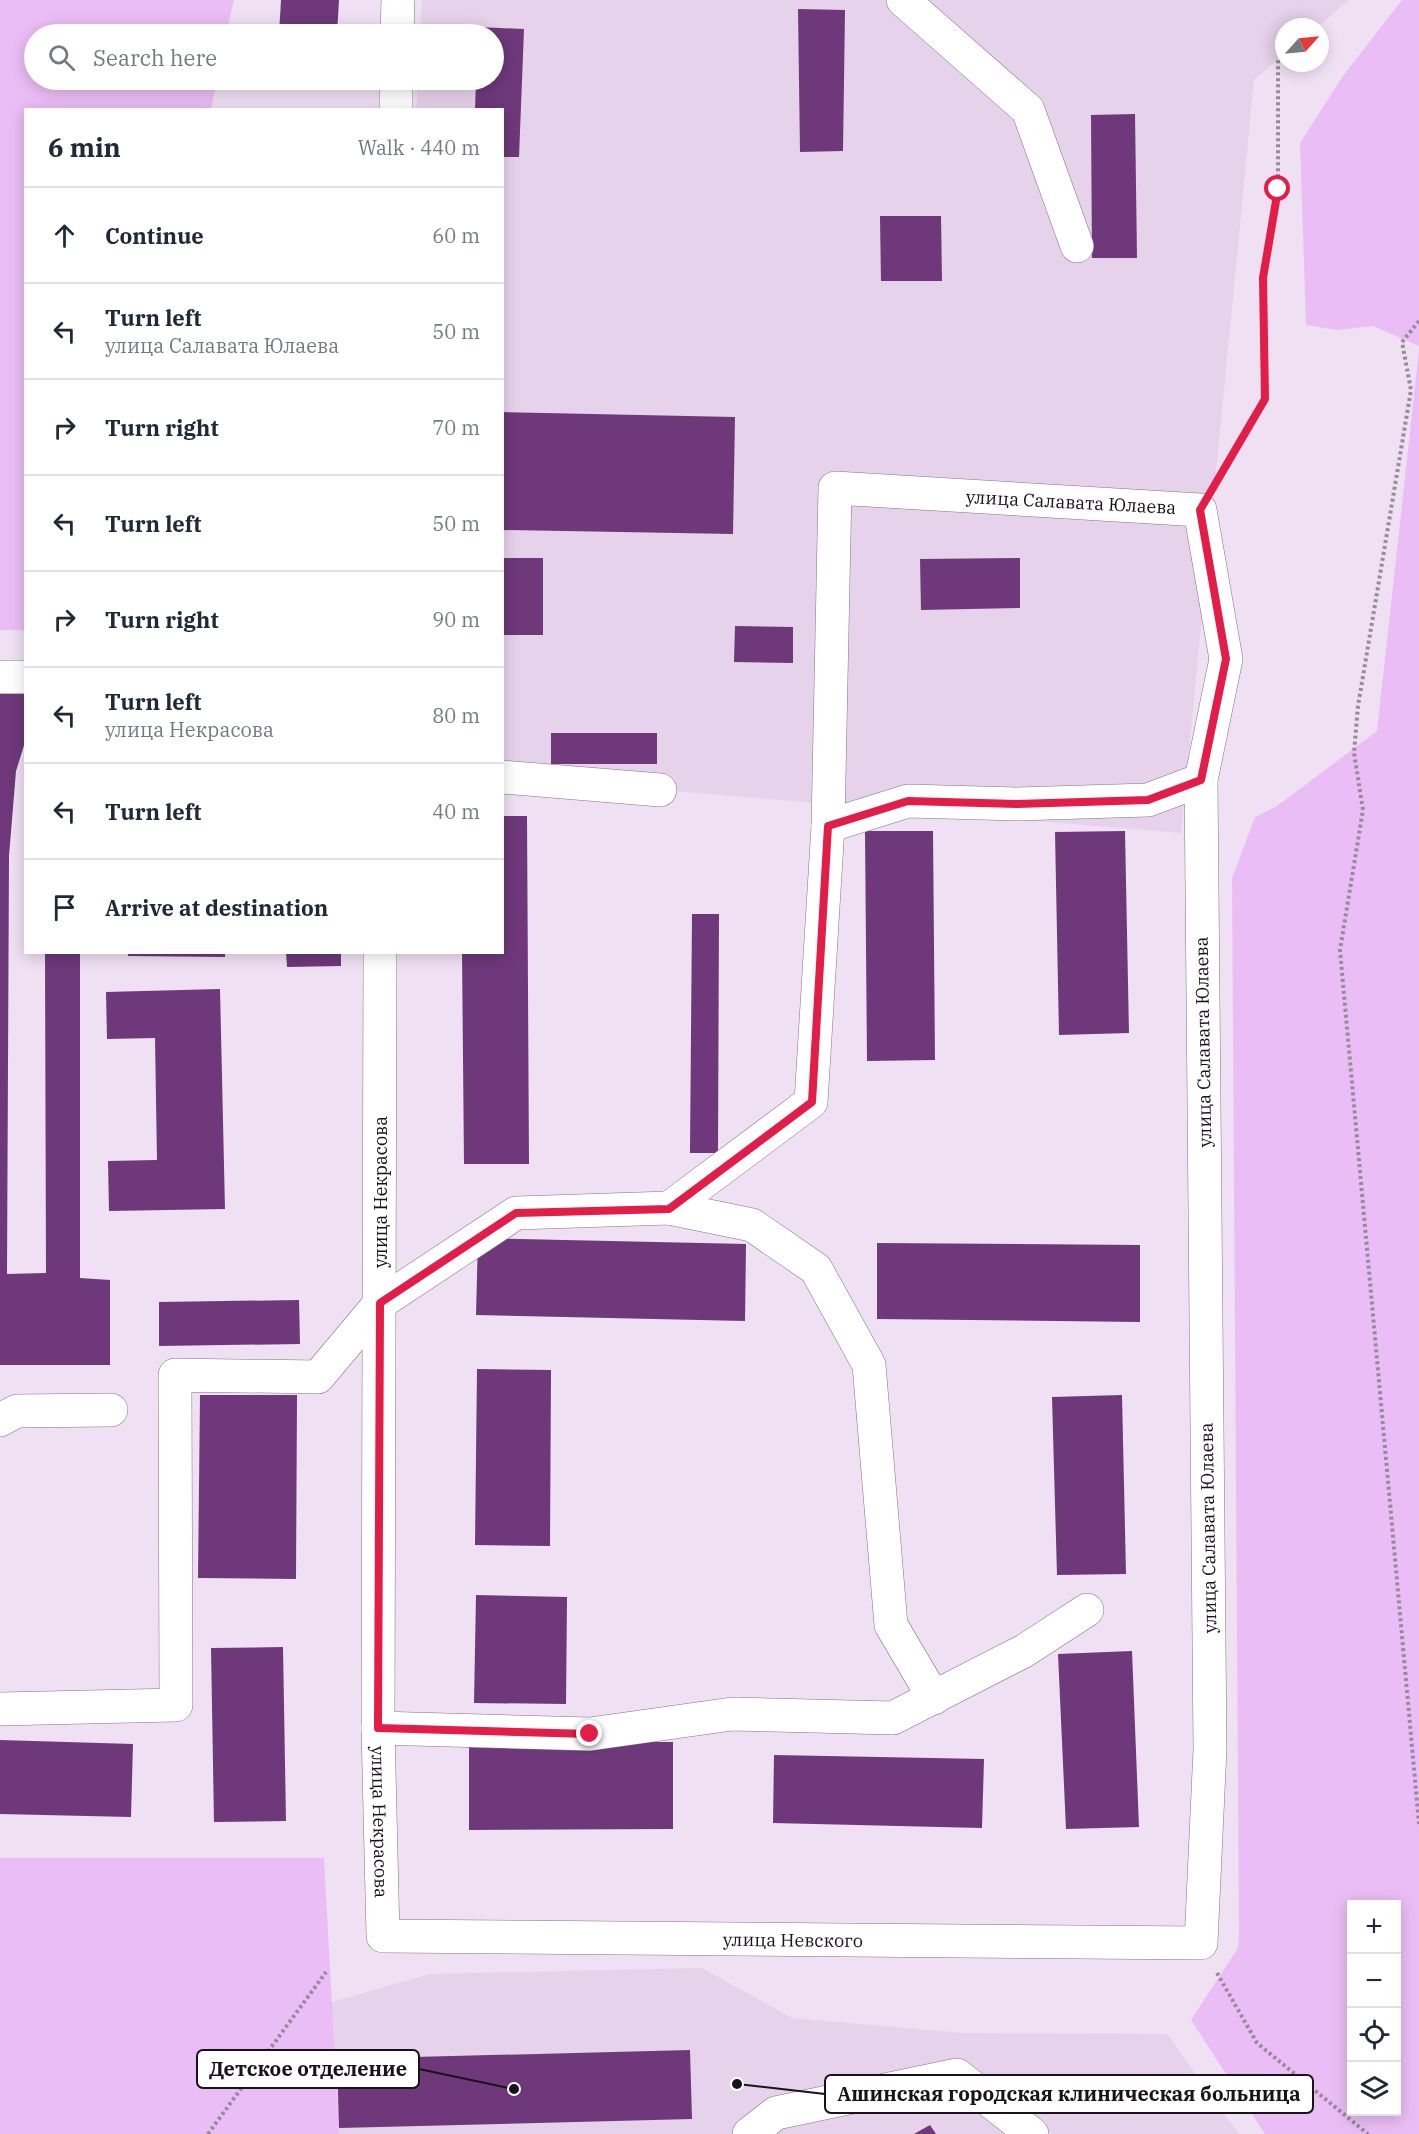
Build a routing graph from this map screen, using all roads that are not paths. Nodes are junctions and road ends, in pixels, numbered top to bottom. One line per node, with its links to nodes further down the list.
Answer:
1 (398, 0): 3 (street)
2 (903, 0): 6 (street)
3 (397, 24)
4 (396, 90): 5 (street)
5 (396, 108)
6 (1077, 246)
7 (0, 676): 8 (street)
8 (24, 677)
9 (504, 777): 11 (street)
10 (1201, 780): 12 (street); 12 (street, улица Салавата Юлаева); 23 (street, улица Салавата Юлаева)
11 (660, 790)
12 (828, 826): 14 (street)
13 (380, 954): 15 (street, улица Некрасова)
14 (669, 1209): 15 (street); 19 (street)
15 (380, 1303): 20 (street); 21 (street, улица Некрасова)
16 (111, 1410): 17 (street)
17 (0, 1420)
18 (1087, 1610): 19 (street)
19 (934, 1698): 21 (street)
20 (0, 1709)
21 (378, 1728): 22 (street, улица Некрасова)
22 (383, 1936): 23 (street, улица Невского)
23 (1201, 1943)
24 (749, 2134): 25 (street)
25 (1032, 2134)

